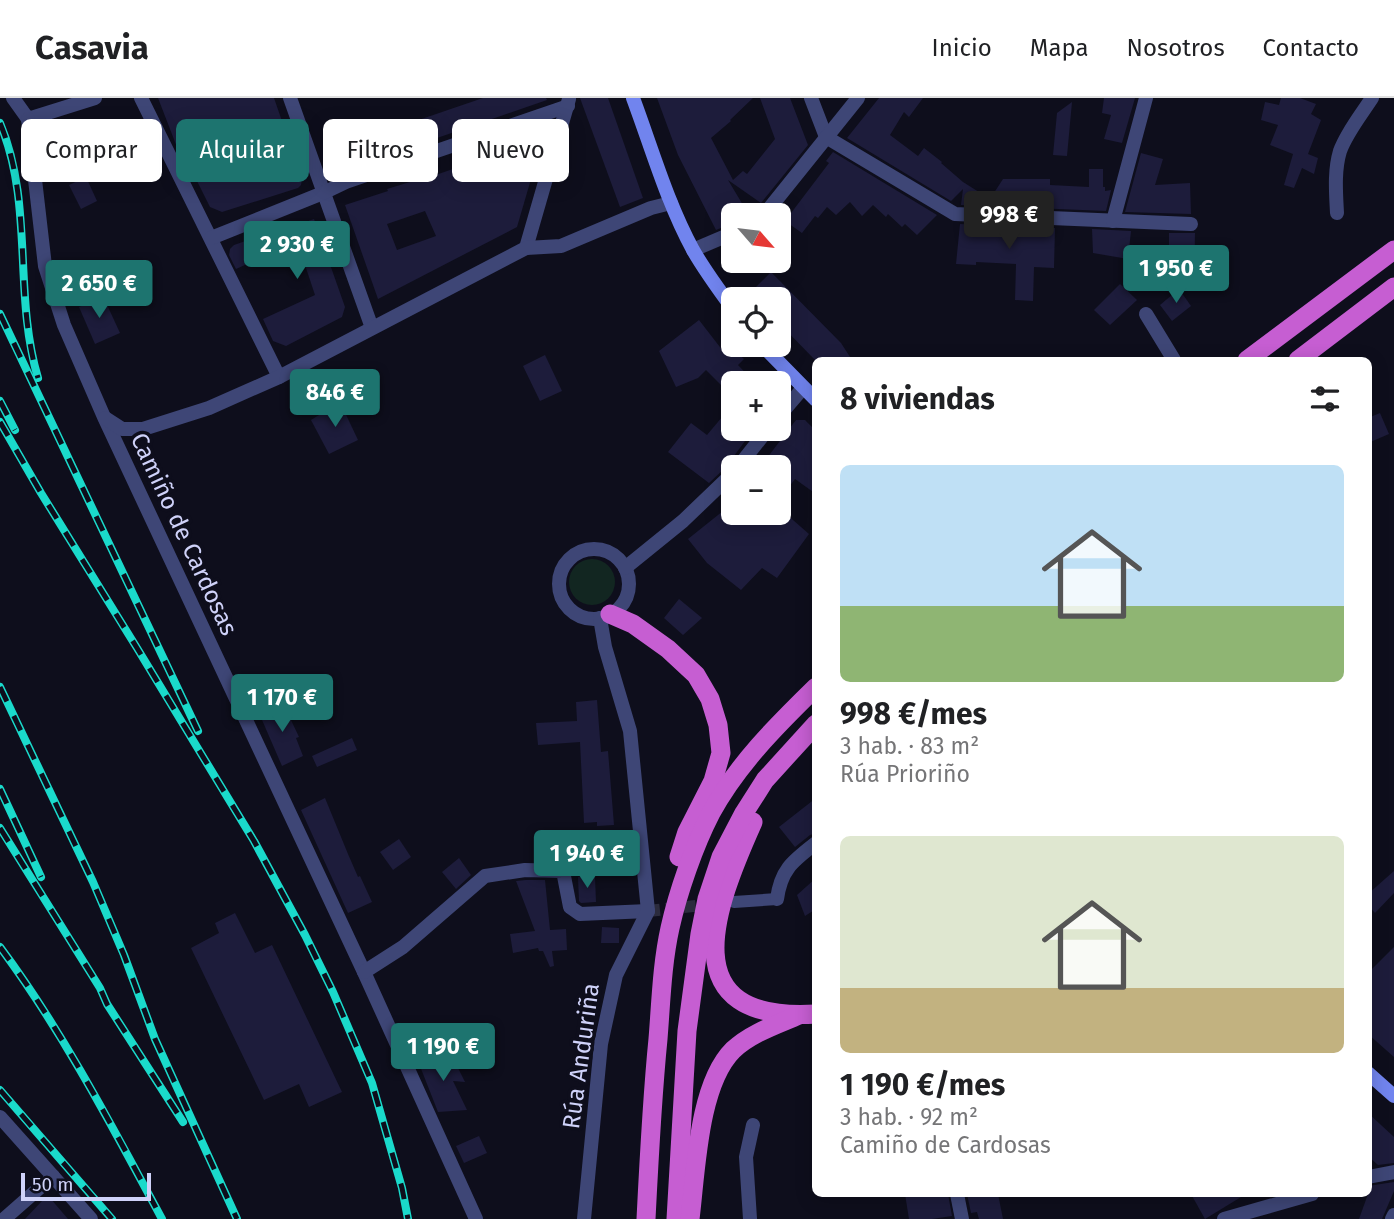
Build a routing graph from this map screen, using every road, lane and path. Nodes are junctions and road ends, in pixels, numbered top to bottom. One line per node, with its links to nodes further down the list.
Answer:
1 (13, 98): 11 (street)
2 (95, 98): 11 (street)
3 (141, 98): 20 (street)
4 (290, 98): 14 (street)
5 (633, 98): 15 (main road)
6 (811, 98): 12 (street)
7 (858, 98): 12 (street)
8 (1146, 98): 18 (street)
9 (1372, 98): 17 (street)
10 (569, 102): 14 (street); 22 (street)
11 (28, 119)
12 (826, 137): 16 (street); 18 (street)
13 (35, 182): 37 (street, Camiño de Cardosas)
14 (323, 193): 20 (street); 28 (street)
15 (671, 203): 22 (street); 23 (main road)
16 (774, 203)
17 (1337, 213)
18 (1114, 221): 19 (street)
19 (1191, 224)
20 (211, 237): 33 (street)
21 (721, 238): 23 (street)
22 (526, 248): 28 (street)
23 (693, 250): 26 (main road)
24 (1394, 250): 31 (highway)
25 (1394, 287): 32 (highway)
26 (721, 293)
27 (1146, 314): 30 (street)
28 (372, 328): 33 (street)
29 (773, 357): 34 (main road)
30 (1172, 357)
31 (1251, 357)
32 (1302, 357)
33 (279, 377): 37 (street)
34 (803, 388): 35 (main road); 36 (street)
35 (812, 396)
36 (791, 402)
37 (104, 417): 50 (street, Camiño de Cardosas)
38 (759, 441): 39 (street)
39 (747, 455)
40 (721, 485): 41 (street)
41 (625, 568): 42 (street); 42 (street)
42 (605, 616): 49 (street); 54 (highway)
43 (812, 691): 54 (highway)
44 (812, 728): 67 (highway)
45 (812, 736): 51 (highway)
46 (812, 847): 47 (street)
47 (777, 899): 48 (street)
48 (734, 902)
49 (648, 911): 50 (street); 65 (street, Rúa Anduriña)
50 (364, 972): 64 (street, Camiño de Cardosas)
51 (808, 1014): 68 (highway)
52 (1372, 1077): 53 (main road)
53 (1394, 1096)
54 (652, 1100): 66 (highway)
55 (0, 1117): 58 (street)
56 (753, 1125): 69 (street)
57 (1394, 1172): 59 (street)
58 (53, 1176): 62 (street); 63 (street)
59 (1372, 1176)
60 (958, 1197): 70 (street)
61 (1301, 1197): 71 (street)
62 (4, 1219)
63 (91, 1219)
64 (475, 1219)
65 (584, 1219)
66 (646, 1219)
67 (676, 1219)
68 (690, 1219)
69 (750, 1219)
70 (962, 1219)
71 (1224, 1219)

